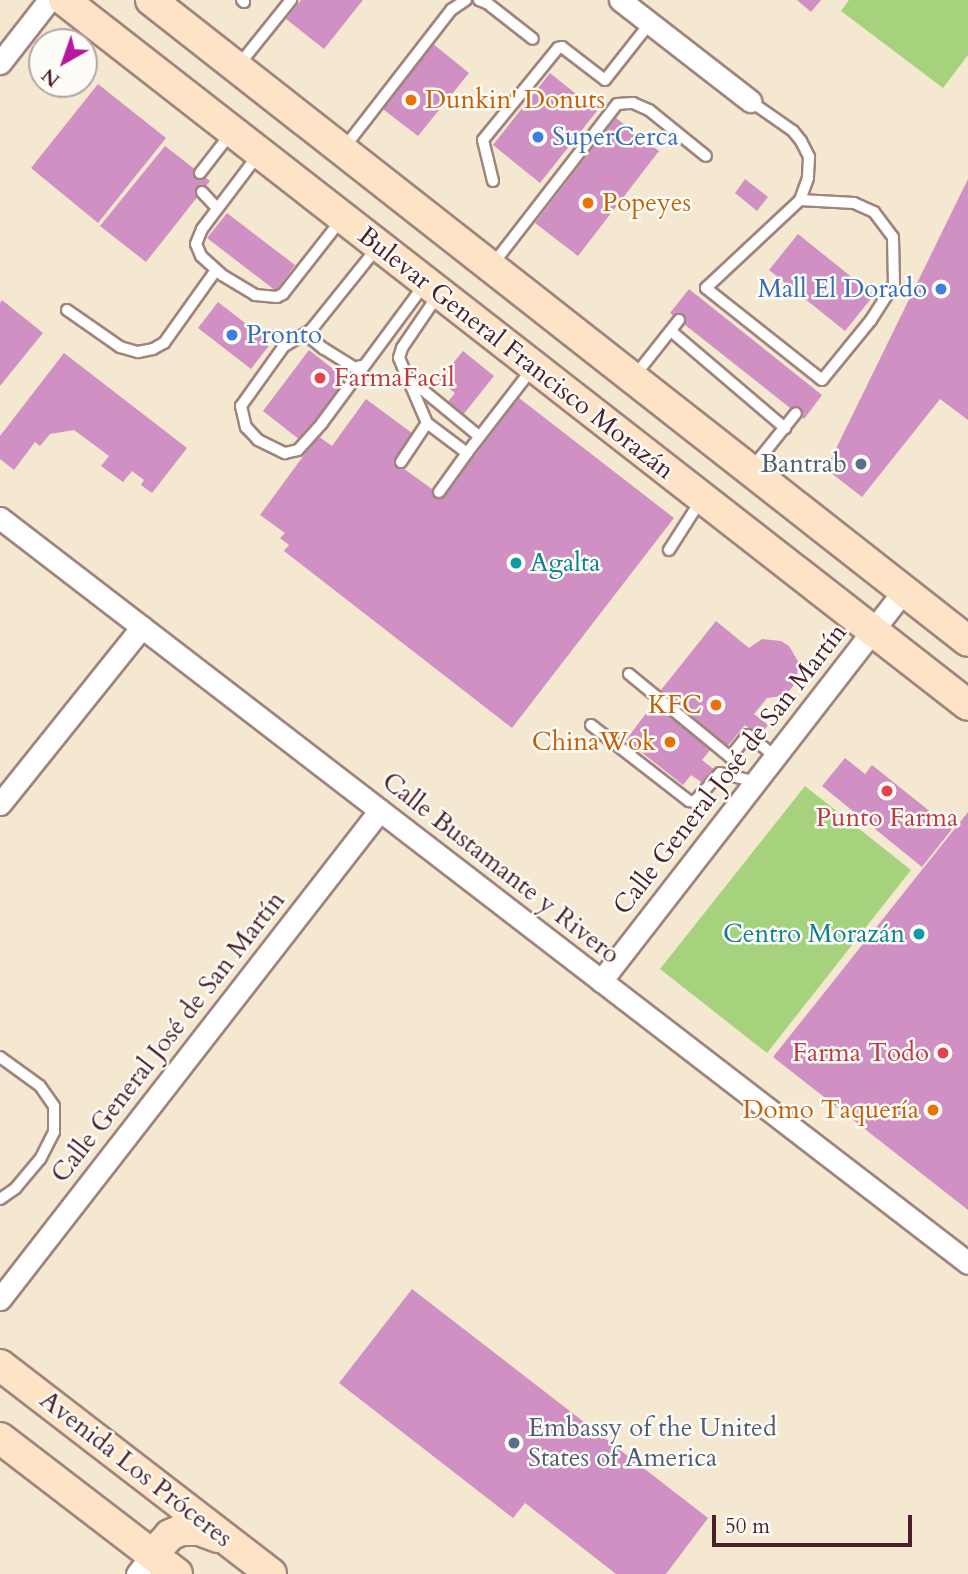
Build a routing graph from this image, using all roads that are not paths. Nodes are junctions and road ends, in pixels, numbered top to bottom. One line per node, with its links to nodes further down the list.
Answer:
1 (49, 0): 10 (street)
2 (65, 0): 13 (main road, Bulevar General Francisco Morazán)
3 (151, 0): 11 (main road, Bulevar General Francisco Morazán)
4 (291, 0): 11 (lane)
5 (466, 0): 14 (lane)
6 (479, 0): 9 (lane)
7 (620, 0): 8 (street)
8 (650, 23): 12 (street); 18 (lane)
9 (533, 39)
10 (0, 63)
11 (236, 68): 14 (main road, Bulevar General Francisco Morazán)
12 (750, 101): 20 (lane)
13 (233, 131): 15 (main road, Bulevar General Francisco Morazán); 17 (lane)
14 (342, 151): 24 (main road, Bulevar General Francisco Morazán)
15 (260, 153): 21 (lane); 22 (main road, Bulevar General Francisco Morazán)
16 (706, 156): 24 (lane)
17 (200, 173)
18 (493, 181)
19 (202, 192): 21 (lane)
20 (800, 200): 20 (lane)
21 (217, 208): 25 (lane)
22 (343, 217): 23 (main road, Bulevar General Francisco Morazán); 25 (lane)
23 (379, 246): 26 (main road, Bulevar General Francisco Morazán); 29 (lane)
24 (491, 267): 34 (main road, Bulevar General Francisco Morazán)
25 (216, 270): 27 (lane)
26 (433, 288): 31 (lane); 32 (main road, Bulevar General Francisco Morazán); 33 (lane)
27 (67, 310)
28 (679, 320): 30 (lane)
29 (311, 330): 31 (lane); 31 (lane)
30 (671, 331): 34 (lane); 37 (lane)
31 (361, 366)
32 (533, 366): 38 (lane); 43 (main road, Bulevar General Francisco Morazán)
33 (405, 376): 36 (lane); 38 (lane)
34 (633, 378): 41 (main road, Bulevar General Francisco Morazán)
35 (796, 413): 37 (lane)
36 (427, 423): 39 (lane); 40 (lane)
37 (785, 428): 41 (lane)
38 (480, 436): 39 (lane)
39 (467, 453): 42 (lane)
40 (401, 462)
41 (750, 471): 46 (main road, Bulevar General Francisco Morazán)
42 (439, 492)
43 (702, 498): 45 (lane); 48 (main road, Bulevar General Francisco Morazán)
44 (0, 518): 47 (street, Calle Bustamante y Rivero)
45 (669, 550)
46 (904, 590): 48 (street, Calle General José de San Martín); 49 (main road, Bulevar General Francisco Morazán)
47 (142, 627): 55 (street); 56 (street, Calle Bustamante y Rivero)
48 (872, 631): 51 (main road, Bulevar General Francisco Morazán); 53 (street, Calle General José de San Martín)
49 (968, 641)
50 (629, 674): 53 (lane)
51 (968, 705)
52 (591, 725): 54 (lane)
53 (775, 756): 54 (street, Calle General José de San Martín)
54 (755, 782): 57 (street, Calle General José de San Martín)
55 (0, 804)
56 (380, 810): 57 (street, Calle Bustamante y Rivero); 61 (street, Calle General José de San Martín)
57 (601, 981): 60 (street, Calle Bustamante y Rivero)
58 (0, 1057): 59 (lane)
59 (0, 1199)
60 (968, 1263)
61 (0, 1299)
62 (0, 1365): 64 (main road, Avenida Los Próceres)
63 (0, 1438): 65 (main road)
64 (234, 1545): 65 (main road); 67 (main road, Avenida Los Próceres)
65 (145, 1564): 66 (main road)
66 (177, 1574)
67 (271, 1574)

